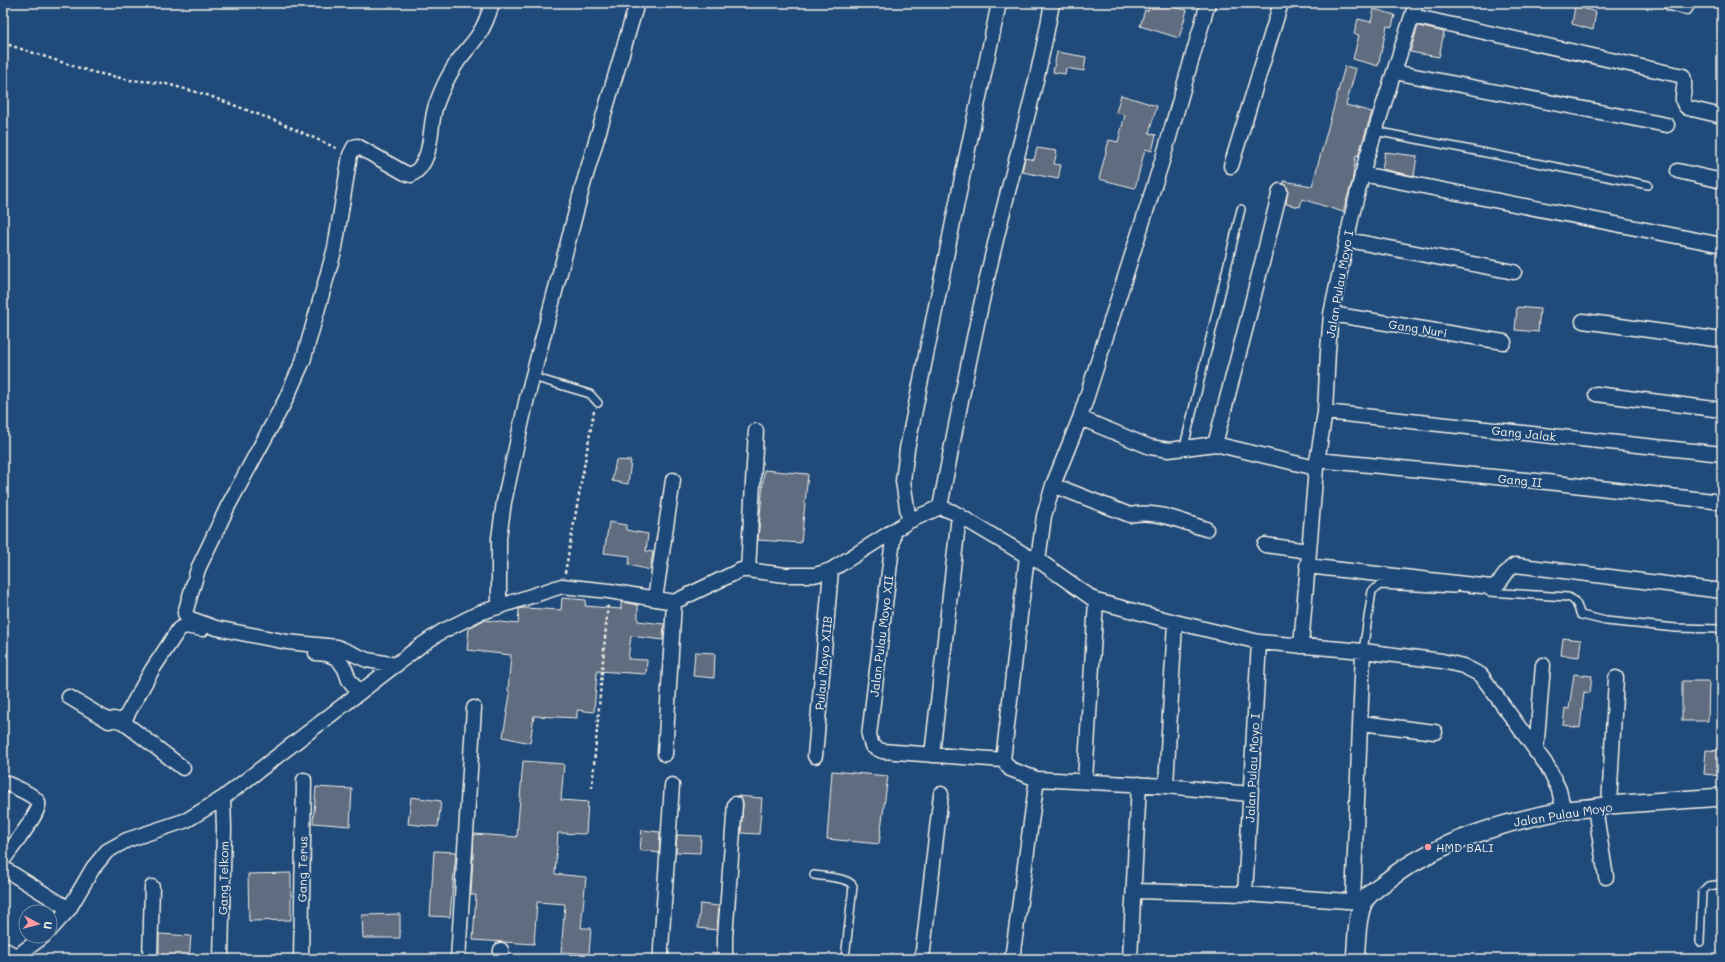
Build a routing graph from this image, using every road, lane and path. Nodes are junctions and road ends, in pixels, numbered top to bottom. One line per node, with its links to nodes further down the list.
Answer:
1 (492, 3): 15 (street)
2 (637, 3): 30 (street)
3 (999, 3): 46 (street)
4 (1052, 3): 44 (street)
5 (1208, 3): 35 (street)
6 (1281, 3): 16 (street)
7 (1670, 3): 8 (street)
8 (1686, 7)
9 (1414, 10): 11 (street, Jalan Pulau Moyo I); 12 (street)
10 (3, 43): 15 (path)
11 (1394, 72): 13 (street); 14 (street, Jalan Pulau Moyo I)
12 (1722, 116)
13 (1667, 125)
14 (1375, 131): 18 (street, Jalan Pulau Moyo I); 20 (lane)
15 (350, 154): 67 (street)
16 (1231, 166)
17 (1678, 171): 19 (street)
18 (1362, 174): 23 (street, Jalan Pulau Moyo I); 24 (street)
19 (1722, 182)
20 (1648, 185)
21 (1280, 191): 37 (street)
22 (1241, 209): 38 (lane)
23 (1348, 240): 25 (street); 26 (street, Jalan Pulau Moyo I)
24 (1722, 245)
25 (1514, 272)
26 (1331, 314): 29 (street, Gang Nuri); 34 (street, Jalan Pulau Moyo I)
27 (1583, 321): 28 (street)
28 (1722, 340)
29 (1504, 342)
30 (533, 377): 32 (lane); 61 (street)
31 (1596, 394): 33 (street)
32 (598, 403): 55 (path)
33 (1722, 410)
34 (1325, 412): 39 (street, Gang Jalak); 40 (street, Jalan Pulau Moyo I)
35 (1080, 418): 38 (street, Gang II); 42 (street)
36 (756, 431): 52 (street)
37 (1215, 444): 38 (street, Gang II); 40 (street, Gang II)
38 (1184, 447)
39 (1722, 454)
40 (1316, 464): 43 (street, Gang II); 50 (street, Jalan Pulau Moyo I)
41 (674, 480): 58 (street)
42 (1053, 485): 47 (street); 51 (street)
43 (1722, 502)
44 (940, 507): 45 (street); 46 (street)
45 (959, 515): 51 (street); 78 (street)
46 (909, 521): 48 (street)
47 (1206, 529)
48 (894, 531): 54 (street); 78 (street, Jalan Pulau Moyo XII)
49 (1265, 545): 50 (street)
50 (1308, 551): 53 (street, Jalan Pulau Moyo I)
51 (1036, 552): 59 (street); 80 (street)
52 (749, 563): 54 (street); 60 (street)
53 (1307, 566): 57 (street); 65 (street, Jalan Pulau Moyo I)
54 (831, 570): 79 (street, Pulau Moyo XIIB)
55 (562, 586): 56 (street); 61 (street)
56 (609, 591): 58 (street); 89 (path)
57 (1722, 591)
58 (655, 599): 60 (street)
59 (1096, 601): 62 (street); 84 (street)
60 (674, 602): 77 (street)
61 (499, 607): 67 (street)
62 (1175, 622): 64 (street); 88 (street)
63 (1722, 629): 66 (lane)
64 (1259, 642): 65 (street); 91 (street, Jalan Pulau Moyo I)
65 (1301, 646): 66 (street)
66 (1363, 651): 74 (street); 76 (street)
67 (396, 665): 70 (street)
68 (1543, 665): 76 (street)
69 (1616, 678): 95 (street)
70 (354, 687): 73 (street); 93 (street)
71 (69, 697): 73 (street)
72 (474, 708): 115 (street)
73 (123, 722): 81 (street)
74 (1360, 723): 75 (street); 105 (street)
75 (1436, 732)
76 (1536, 752): 96 (street)
77 (666, 754)
78 (932, 755): 80 (street)
79 (815, 756)
80 (1003, 760): 82 (street)
81 (183, 768)
82 (1037, 779): 84 (street); 120 (street)
83 (304, 780): 114 (street, Gang Terus)
84 (1086, 780): 86 (street)
85 (3, 782): 97 (street)
86 (1139, 784): 88 (street); 103 (street)
87 (672, 785): 116 (street)
88 (1166, 786): 91 (street)
89 (592, 788)
90 (941, 794): 119 (street)
91 (1250, 794): 104 (street, Jalan Pulau Moyo I)
92 (1722, 797): 95 (street, Jalan Pulau Moyo)
93 (223, 798): 106 (street); 113 (street, Gang Telkom)
94 (736, 804): 117 (street)
95 (1602, 807): 96 (street, Jalan Pulau Moyo); 100 (street)
96 (1564, 811): 105 (street, Jalan Pulau Moyo)
97 (3, 860)
98 (3, 868): 106 (street)
99 (814, 876): 118 (lane)
100 (1606, 876)
101 (1722, 884): 108 (lane)
102 (152, 887): 112 (street)
103 (1135, 891): 104 (street); 121 (street)
104 (1245, 894): 105 (street)
105 (1358, 902): 122 (street)
106 (69, 910): 107 (street)
107 (58, 922)
108 (1700, 942)
109 (34, 944): 111 (street)
110 (3, 949): 111 (street)
111 (16, 958)
112 (150, 959)
113 (221, 959)
114 (301, 959)
115 (458, 959)
116 (661, 959)
117 (725, 959)
118 (845, 959)
119 (922, 959)
120 (1012, 959)
121 (1130, 959)
122 (1355, 959)

